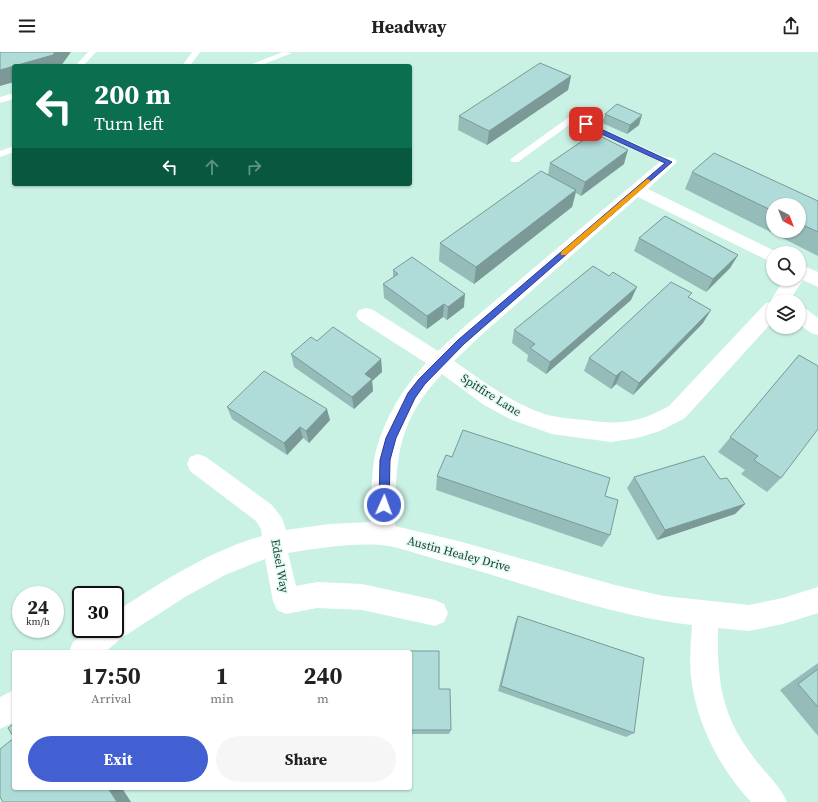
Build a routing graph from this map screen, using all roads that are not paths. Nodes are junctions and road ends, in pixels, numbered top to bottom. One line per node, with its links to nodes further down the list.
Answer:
1 (92, 52): 4 (lane)
2 (196, 52): 5 (lane)
3 (287, 52): 6 (lane)
4 (82, 64)
5 (187, 64)
6 (257, 64)
7 (12, 97): 8 (lane)
8 (0, 100)
9 (12, 150): 10 (lane)
10 (0, 154)
11 (515, 160): 12 (lane)
12 (669, 162): 13 (street)
13 (637, 190): 14 (street); 21 (street)
14 (766, 254)
15 (806, 276): 16 (street)
16 (818, 280)
17 (366, 315): 21 (street, Spitfire Lane)
18 (766, 316): 21 (street, Spitfire Lane)
19 (806, 319): 20 (street)
20 (818, 328)
21 (440, 362): 23 (street)
22 (198, 464): 24 (street, Edsel Way)
23 (383, 534): 24 (street, Austin Healey Drive); 27 (street, Austin Healey Drive)
24 (275, 545): 26 (street, Edsel Way); 28 (street, Austin Healey Drive)
25 (818, 600): 27 (street, Austin Healey Drive)
26 (434, 613)
27 (705, 613): 33 (street)
28 (124, 621)
29 (101, 638): 30 (street, Austin Healey Drive)
30 (85, 650)
31 (12, 706): 32 (street)
32 (0, 715)
33 (772, 802)

